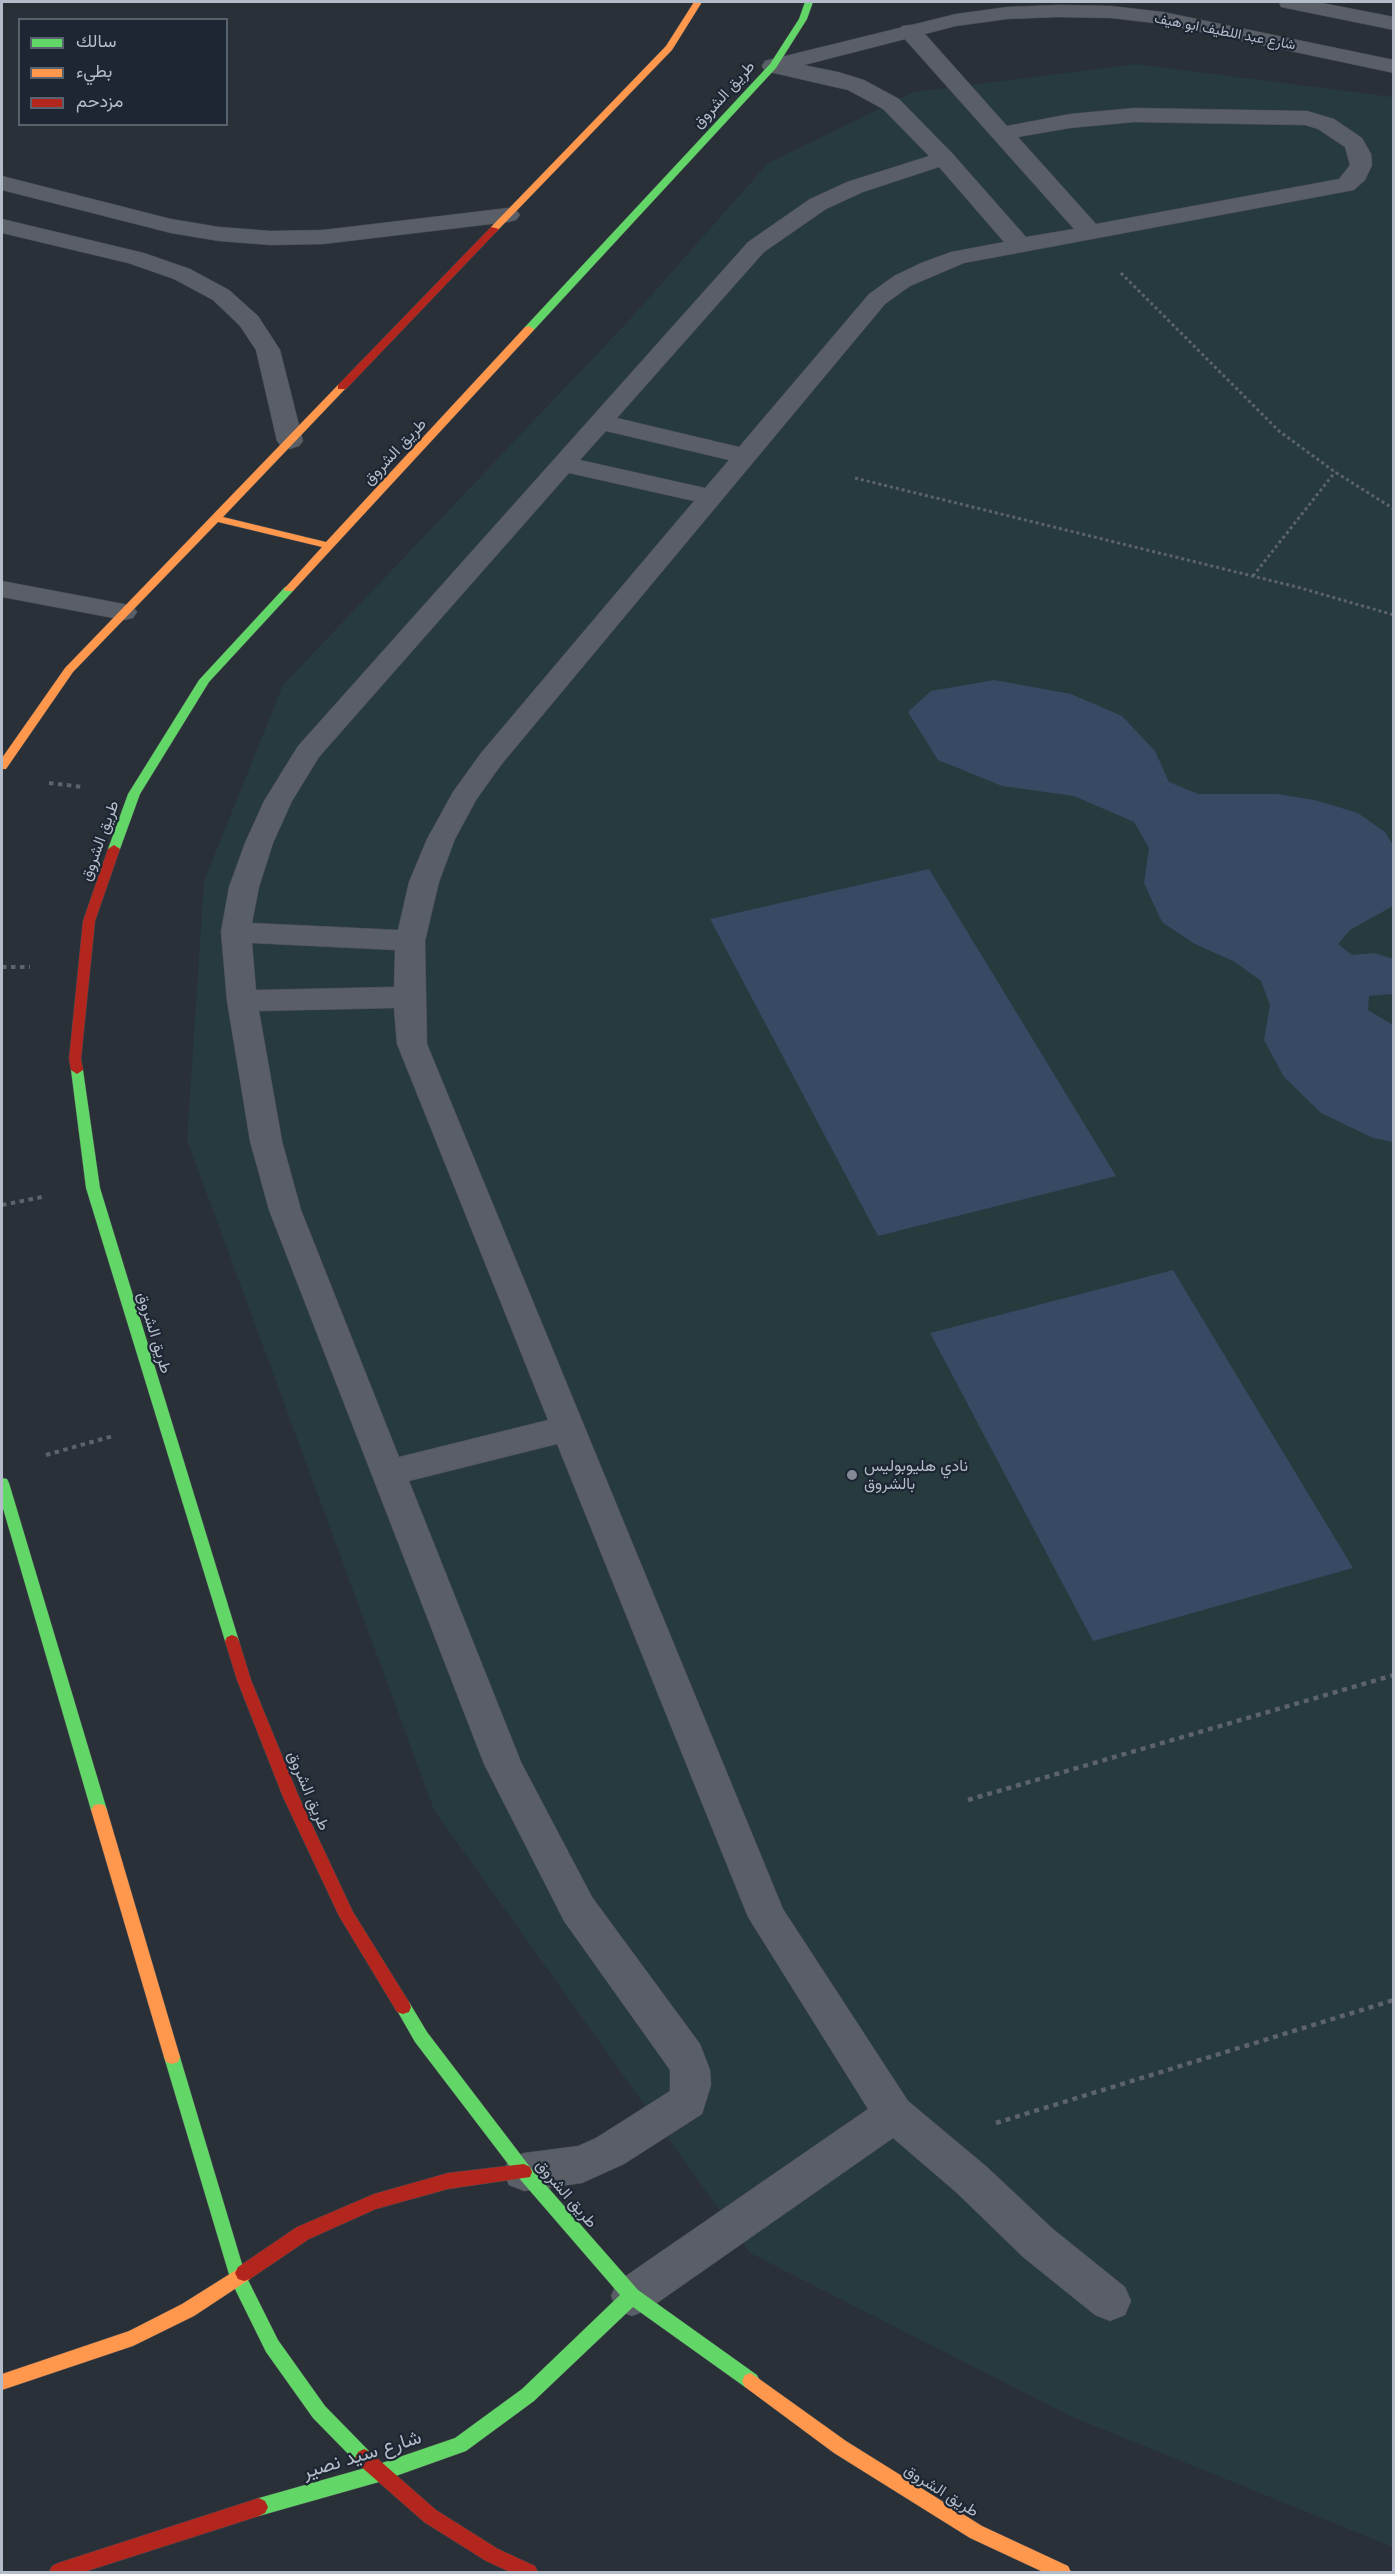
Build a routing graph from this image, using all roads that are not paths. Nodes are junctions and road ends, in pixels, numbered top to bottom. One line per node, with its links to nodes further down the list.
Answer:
1 (698, 2): 12 (street)
2 (809, 2): 7 (street, طريق الشروق)
3 (1289, 2): 5 (street)
4 (1164, 10): 6 (street, شارع عبد اللطيف ابو هيف); 8 (street, شارع عبد اللطيف ابو هيف)
5 (1394, 24)
6 (910, 31): 7 (street, شارع عبد اللطيف ابو هيف); 9 (street)
7 (773, 66): 10 (street); 22 (street, طريق الشروق)
8 (1394, 67)
9 (1000, 134): 14 (street); 14 (street)
10 (944, 158): 15 (street); 16 (street)
11 (2, 183): 12 (street)
12 (508, 215): 17 (street)
13 (2, 226): 17 (street)
14 (1090, 232): 15 (street)
15 (1020, 245): 18 (street)
16 (600, 422): 18 (street); 19 (street)
17 (290, 441): 21 (street)
18 (746, 456): 20 (street)
19 (563, 464): 20 (street); 26 (street)
20 (710, 497): 27 (street)
21 (216, 518): 22 (street); 24 (street)
22 (329, 546): 34 (street, طريق الشروق)
23 (2, 589): 24 (street)
24 (124, 612): 25 (street)
25 (2, 766)
26 (236, 932): 27 (street); 29 (street)
27 (410, 941): 28 (street)
28 (409, 997): 29 (street); 30 (street)
29 (242, 1001): 31 (street)
30 (568, 1428): 31 (street); 33 (street)
31 (388, 1473): 34 (street)
32 (2, 1483): 35 (street)
33 (894, 2114): 36 (street); 37 (street)
34 (524, 2172): 35 (street); 36 (street, طريق الشروق)
35 (237, 2275): 38 (street); 39 (street)
36 (632, 2296): 39 (street, شارع سيد نصير); 42 (street, طريق الشروق)
37 (1110, 2301)
38 (2, 2382)
39 (379, 2473): 40 (street, شارع سيد نصير); 41 (street)
40 (58, 2572)
41 (529, 2572)
42 (1062, 2572)

